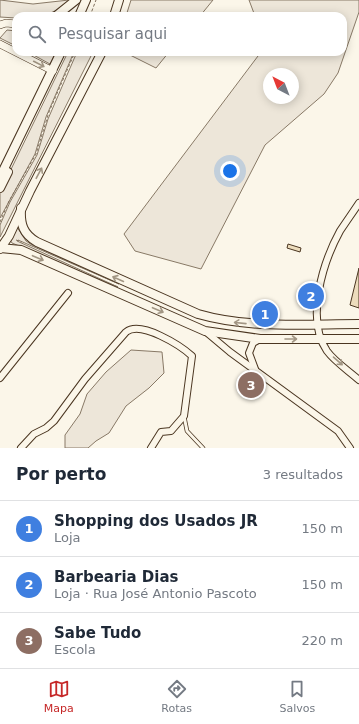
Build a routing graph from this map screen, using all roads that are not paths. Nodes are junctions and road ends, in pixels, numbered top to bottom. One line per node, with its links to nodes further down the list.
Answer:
1 (76, 0): 4 (main road)
2 (86, 0): 5 (main road)
3 (119, 0): 6 (main road)
4 (61, 12)
5 (81, 12)
6 (115, 12)
7 (12, 24): 8 (street)
8 (0, 26)
9 (1, 44): 10 (street, one-way to 10)
10 (12, 50)
11 (24, 56): 15 (street, one-way to 15)
12 (59, 56): 15 (main road)
13 (94, 56): 17 (main road)
14 (100, 56): 17 (main road)
15 (53, 71): 16 (main road)
16 (45, 85): 18 (main road); 19 (main road)
17 (62, 129): 21 (main road, one-way to 17)
18 (0, 177)
19 (0, 188)
20 (359, 203): 24 (street)
21 (21, 208): 22 (main road); 25 (main road, one-way to 21)
22 (0, 250): 28 (main road, one-way to 28)
23 (68, 293): 33 (street)
24 (316, 315): 25 (street); 26 (street)
25 (307, 324): 26 (main road)
26 (317, 324): 27 (main road); 30 (street)
27 (359, 324)
28 (205, 331): 29 (main road); 32 (street)
29 (260, 339): 30 (main road, one-way to 30); 32 (street)
30 (321, 339): 31 (main road); 34 (street, one-way to 34)
31 (359, 339)
32 (256, 371): 39 (street)
33 (0, 378)
34 (359, 380)
35 (184, 416): 36 (street); 37 (street); 38 (lane)
36 (20, 448)
37 (151, 448)
38 (203, 448)
39 (350, 448)

